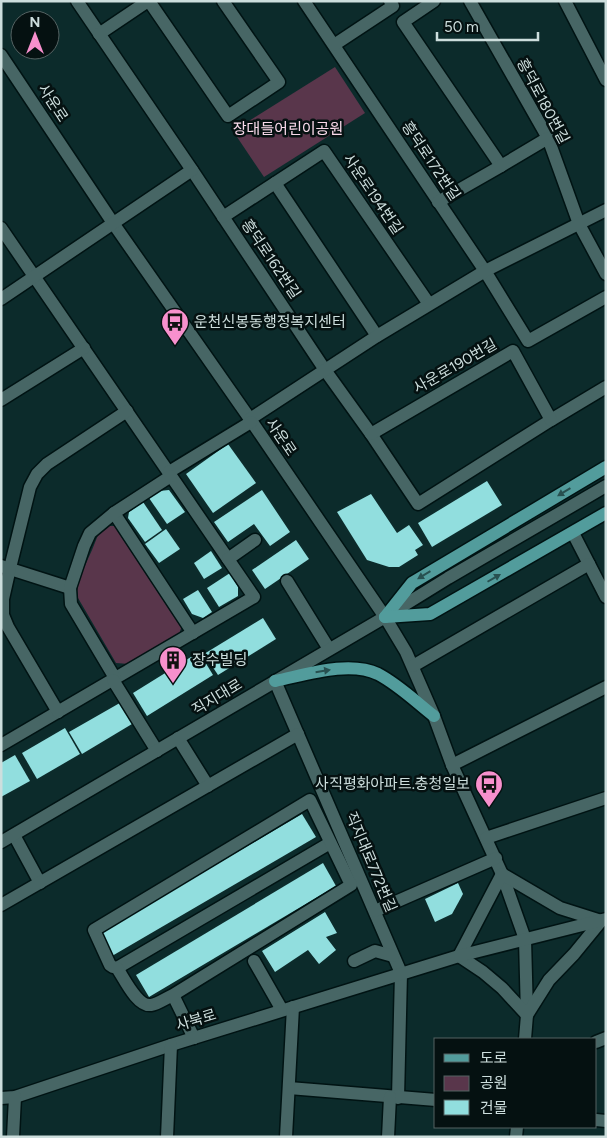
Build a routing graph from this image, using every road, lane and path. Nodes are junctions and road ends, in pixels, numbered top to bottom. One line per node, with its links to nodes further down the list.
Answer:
1 (77, 1): 9 (street, 흥덕로162번길)
2 (149, 1): 3 (street); 9 (street)
3 (223, 1)
4 (304, 1): 10 (street, 흥덕로172번길)
5 (390, 1): 10 (street)
6 (434, 1): 14 (street)
7 (470, 1): 13 (street, 흥덕로180번길)
8 (565, 1): 12 (street)
9 (99, 34): 15 (street, 흥덕로162번길)
10 (334, 44): 17 (street, 흥덕로172번길)
11 (1, 54): 20 (street, 사운로)
12 (606, 80)
13 (548, 138): 14 (street); 21 (street, 흥덕로180번길)
14 (501, 166): 17 (street)
15 (192, 170): 19 (street, 흥덕로162번길); 20 (street)
16 (275, 183): 19 (street, 사운로194번길); 28 (street, 사운로194번길); 29 (street)
17 (438, 202): 23 (street, 흥덕로172번길)
18 (606, 210): 21 (street)
19 (223, 216): 31 (street, 흥덕로162번길)
20 (113, 223): 25 (street); 35 (street, 사운로)
21 (579, 224): 23 (street); 24 (street, 흥덕로180번길)
22 (1, 228): 25 (street)
23 (485, 271): 26 (street, 흥덕로172번길); 28 (street)
24 (606, 274)
25 (35, 276): 27 (street); 30 (street)
26 (606, 297)
27 (1, 299)
28 (429, 304): 29 (street)
29 (377, 336): 31 (street)
30 (84, 348): 33 (street); 34 (street)
31 (325, 370): 35 (street); 37 (street, 흥덕로162번길)
32 (606, 388): 36 (street)
33 (1, 400)
34 (127, 411): 39 (street); 47 (street)
35 (251, 420): 39 (street); 51 (street, 사운로)
36 (551, 420): 37 (street, 흥덕로162번길); 37 (street, 사운로190번길)
37 (372, 434)
38 (606, 467): 51 (main road, one-way to 51)
39 (170, 474): 41 (street); 45 (street)
40 (606, 486): 51 (street, 직지대로)
41 (114, 513): 49 (street); 52 (street)
42 (606, 513): 43 (main road)
43 (573, 533): 46 (street); 51 (main road, one-way to 43)
44 (255, 540): 45 (street)
45 (228, 559): 52 (street)
46 (589, 564): 50 (street); 54 (street)
47 (5, 567): 49 (street); 58 (street)
48 (287, 581): 53 (street)
49 (70, 588): 55 (street)
50 (606, 596)
51 (385, 617): 53 (street, 직지대로); 54 (street, 사운로)
52 (193, 633): 55 (street)
53 (329, 649): 56 (street, 직지대로)
54 (413, 666): 59 (street, 사운로)
55 (114, 679): 58 (street); 63 (street)
56 (275, 681): 59 (main road, one-way to 59); 60 (street, 직지대로772번길); 61 (street, 직지대로)
57 (606, 687): 64 (street)
58 (58, 712): 62 (street)
59 (434, 716): 64 (street, 사운로)
60 (298, 734): 65 (street); 75 (street, 직지대로772번길)
61 (178, 738): 63 (street, 직지대로); 65 (street)
62 (2, 742)
63 (157, 751): 67 (street, 직지대로)
64 (452, 765): 68 (street, 사운로)
65 (208, 786): 73 (street)
66 (606, 798): 68 (street)
67 (14, 835): 69 (street, 직지대로); 73 (street)
68 (486, 838): 71 (street, 사운로)
69 (1, 842)
70 (330, 843): 82 (street); 82 (street); 84 (street)
71 (496, 858): 72 (street, 사운로); 75 (street)
72 (502, 874): 76 (street); 77 (street, 사운로); 79 (street)
73 (40, 883): 74 (street)
74 (1, 905)
75 (375, 911): 78 (street, 직지대로772번길)
76 (603, 920): 77 (street, 사북로); 86 (street)
77 (525, 939): 79 (street, 사북로); 86 (street, 사운로)
78 (393, 956): 81 (street); 83 (street, 직지대로772번길)
79 (459, 956): 83 (street, 사북로); 86 (street)
80 (254, 961): 85 (street)
81 (354, 961)
82 (118, 968): 84 (street)
83 (401, 974): 85 (street, 사북로); 92 (street)
84 (173, 995): 87 (street)
85 (288, 1008): 87 (street, 사북로); 90 (street)
86 (527, 1015): 88 (street, 사운로)
87 (194, 1038): 89 (street, 사북로)
88 (525, 1038)
89 (171, 1045): 91 (street, 사북로); 96 (street)
90 (289, 1088): 92 (street); 97 (street)
91 (15, 1097): 93 (street, 사북로); 95 (street)
92 (394, 1097): 94 (street); 98 (street)
93 (1, 1098)
94 (434, 1100)
95 (12, 1137)
96 (167, 1137)
97 (286, 1137)
98 (388, 1137)

